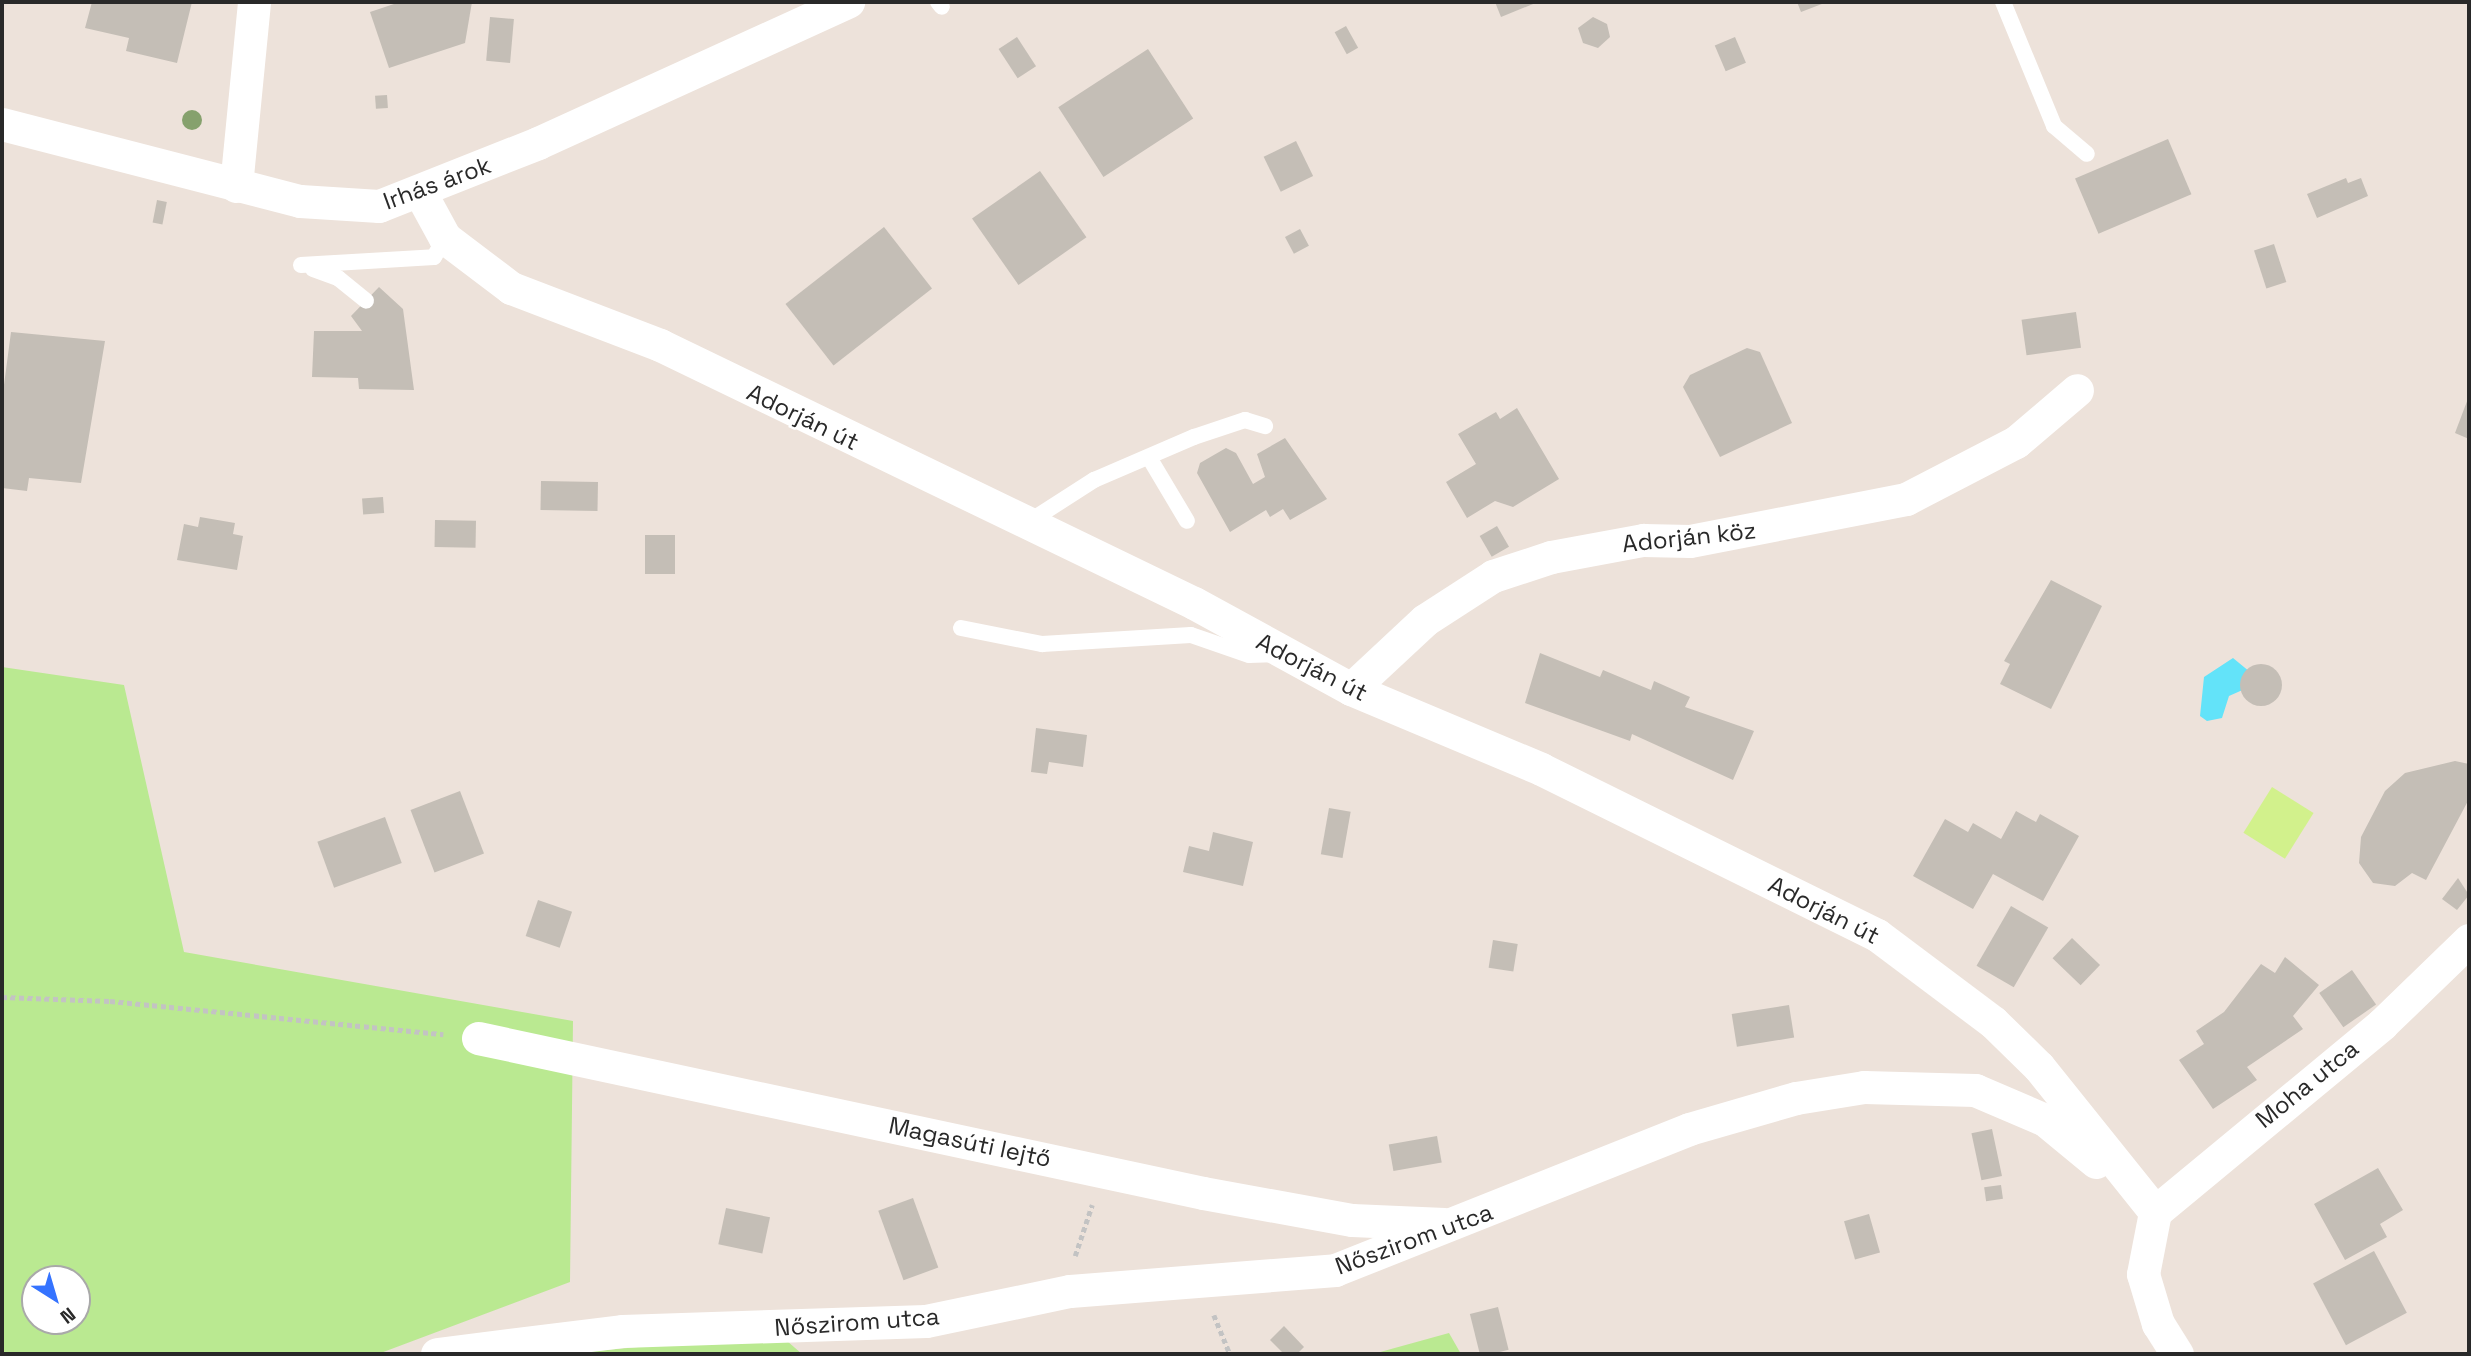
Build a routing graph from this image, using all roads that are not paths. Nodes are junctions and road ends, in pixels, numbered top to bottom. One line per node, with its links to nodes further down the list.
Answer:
1 (254, 2): 6 (street)
2 (848, 2): 7 (street, Irhás árok)
3 (2003, 2): 5 (lane)
4 (2, 124): 6 (street, Irhás árok)
5 (2087, 154)
6 (236, 186): 7 (street, Irhás árok)
7 (421, 194): 8 (street, Adorján út)
8 (445, 238): 9 (lane); 14 (street, Adorján út)
9 (366, 301)
10 (2077, 390): 17 (street, Adorján köz)
11 (1265, 426): 12 (lane)
12 (1150, 459): 13 (lane); 14 (lane)
13 (1187, 521)
14 (1027, 523): 16 (street, Adorján út)
15 (961, 628): 16 (lane)
16 (1282, 654): 17 (street, Adorján út)
17 (1351, 689): 20 (street, Adorján út)
18 (2469, 940): 20 (street, Moha utca)
19 (478, 1038): 21 (street, Magasúti lejtő)
20 (2151, 1220): 21 (street, Nőszirom utca); 23 (street)
21 (1464, 1223): 22 (street, Nőszirom utca)
22 (437, 1354)
23 (2177, 1354)

